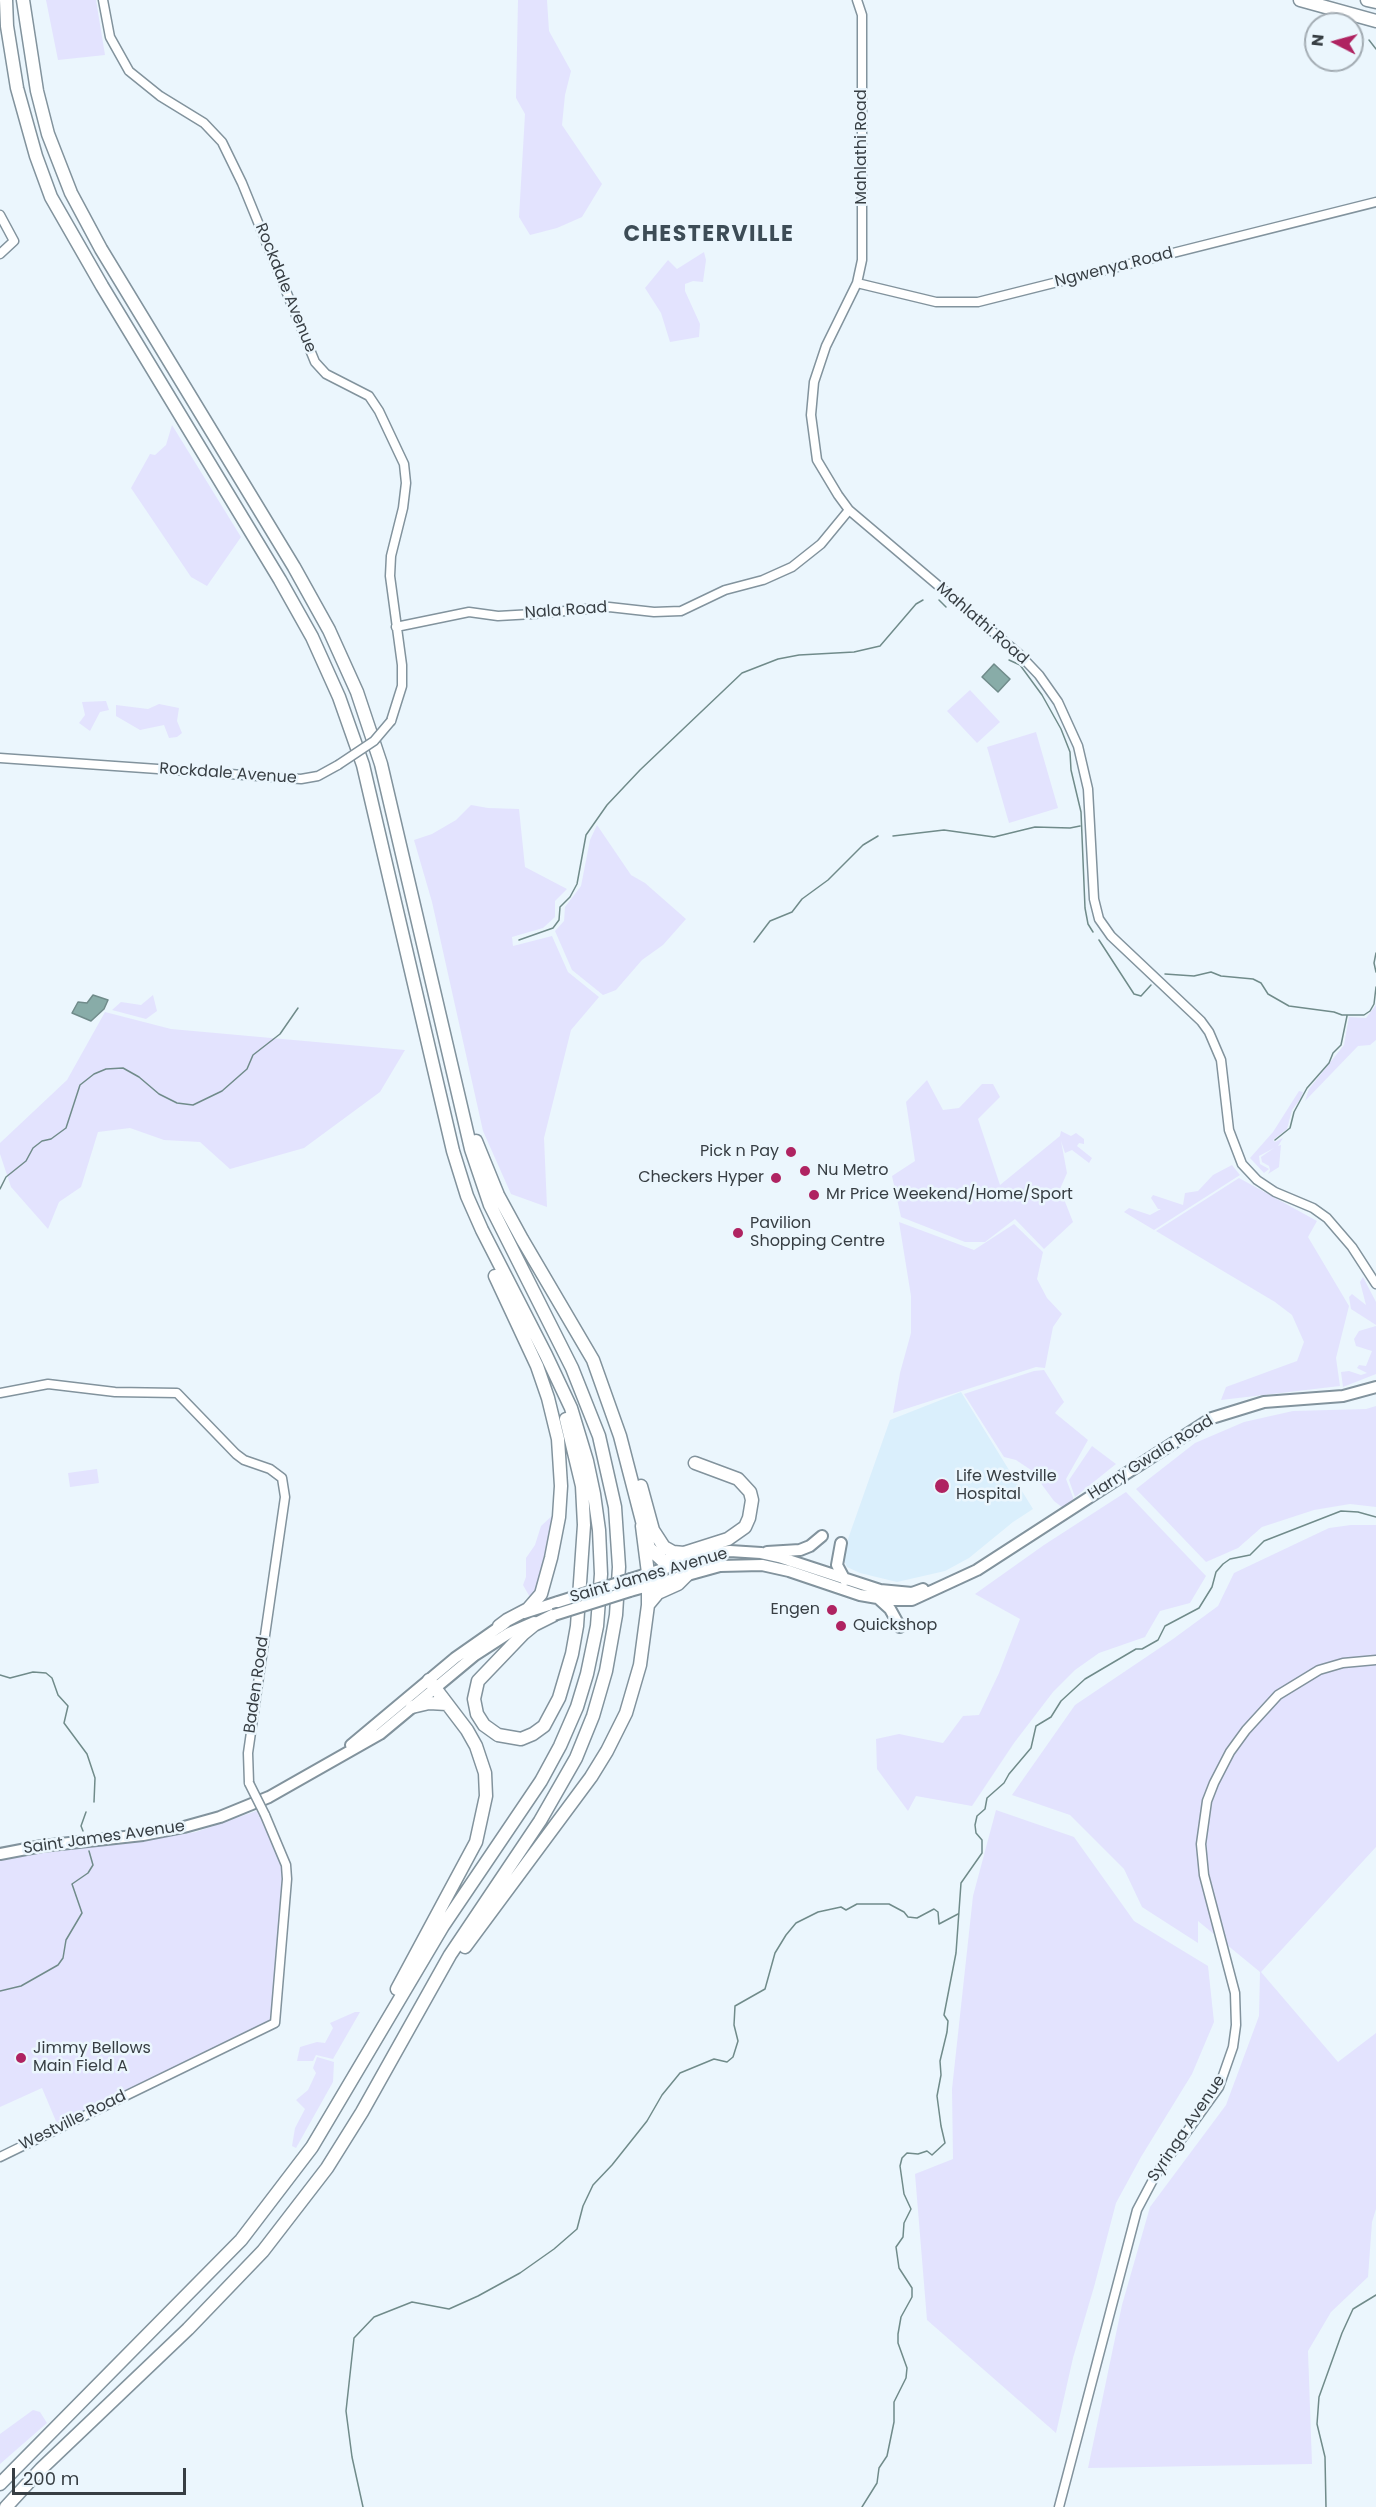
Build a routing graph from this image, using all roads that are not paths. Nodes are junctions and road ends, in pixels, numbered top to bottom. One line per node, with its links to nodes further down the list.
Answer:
1 (6, 0): 19 (highway)
2 (23, 0): 10 (highway)
3 (29, 0): 10 (highway)
4 (103, 0): 16 (street, Rockdale Avenue)
5 (858, 0): 14 (street, Mahlathi Road)
6 (1300, 0): 9 (highway)
7 (1366, 0): 8 (highway)
8 (1376, 2)
9 (1376, 21)
10 (27, 39): 18 (highway)
11 (1372, 203): 14 (street, Ngwenya Road)
12 (0, 215): 13 (street)
13 (0, 254)
14 (857, 284): 15 (street, Mahlathi Road)
15 (849, 510): 16 (street, Nala Road); 20 (street, Mahlathi Road)
16 (396, 627): 17 (street, Rockdale Avenue, bridge)
17 (0, 758)
18 (459, 1102): 22 (highway); 47 (highway)
19 (467, 1196): 21 (highway); 38 (highway)
20 (1376, 1284)
21 (528, 1321): 37 (highway); 48 (highway)
22 (593, 1360): 25 (highway); 26 (highway)
23 (1376, 1387): 34 (main road, Harry Gwala Road)
24 (0, 1393): 46 (street, Baden Road, bridge)
25 (695, 1463)
26 (642, 1526): 30 (highway); 32 (highway)
27 (822, 1536): 29 (main road)
28 (842, 1543): 33 (main road)
29 (761, 1553): 30 (main road, Saint James Avenue); 33 (main road, Saint James Avenue)
30 (690, 1561): 32 (main road, Saint James Avenue)
31 (688, 1574): 32 (main road, Saint James Avenue); 35 (main road, Saint James Avenue); 36 (highway)
32 (648, 1580): 36 (highway); 37 (main road, Saint James Avenue, bridge); 38 (main road, Saint James Avenue, bridge)
33 (845, 1580): 34 (main road, Saint James Avenue)
34 (947, 1584): 35 (main road, Saint James Avenue)
35 (878, 1599): 39 (main road)
36 (648, 1605): 47 (highway)
37 (554, 1615): 41 (main road, Saint James Avenue)
38 (499, 1626): 41 (main road, Saint James Avenue)
39 (900, 1628)
40 (1376, 1660): 52 (street, Syringa Avenue)
41 (432, 1684): 42 (highway); 43 (main road, Saint James Avenue); 44 (main road, Saint James Avenue)
42 (447, 1704): 43 (highway); 48 (highway)
43 (412, 1707): 44 (main road, Saint James Avenue)
44 (337, 1757): 45 (main road, Saint James Avenue)
45 (0, 1854)
46 (275, 2023): 49 (street, Westville Road)
47 (406, 2033): 51 (highway)
48 (373, 2045): 50 (highway)
49 (0, 2157)
50 (0, 2484)
51 (6, 2507)
52 (1059, 2507)

